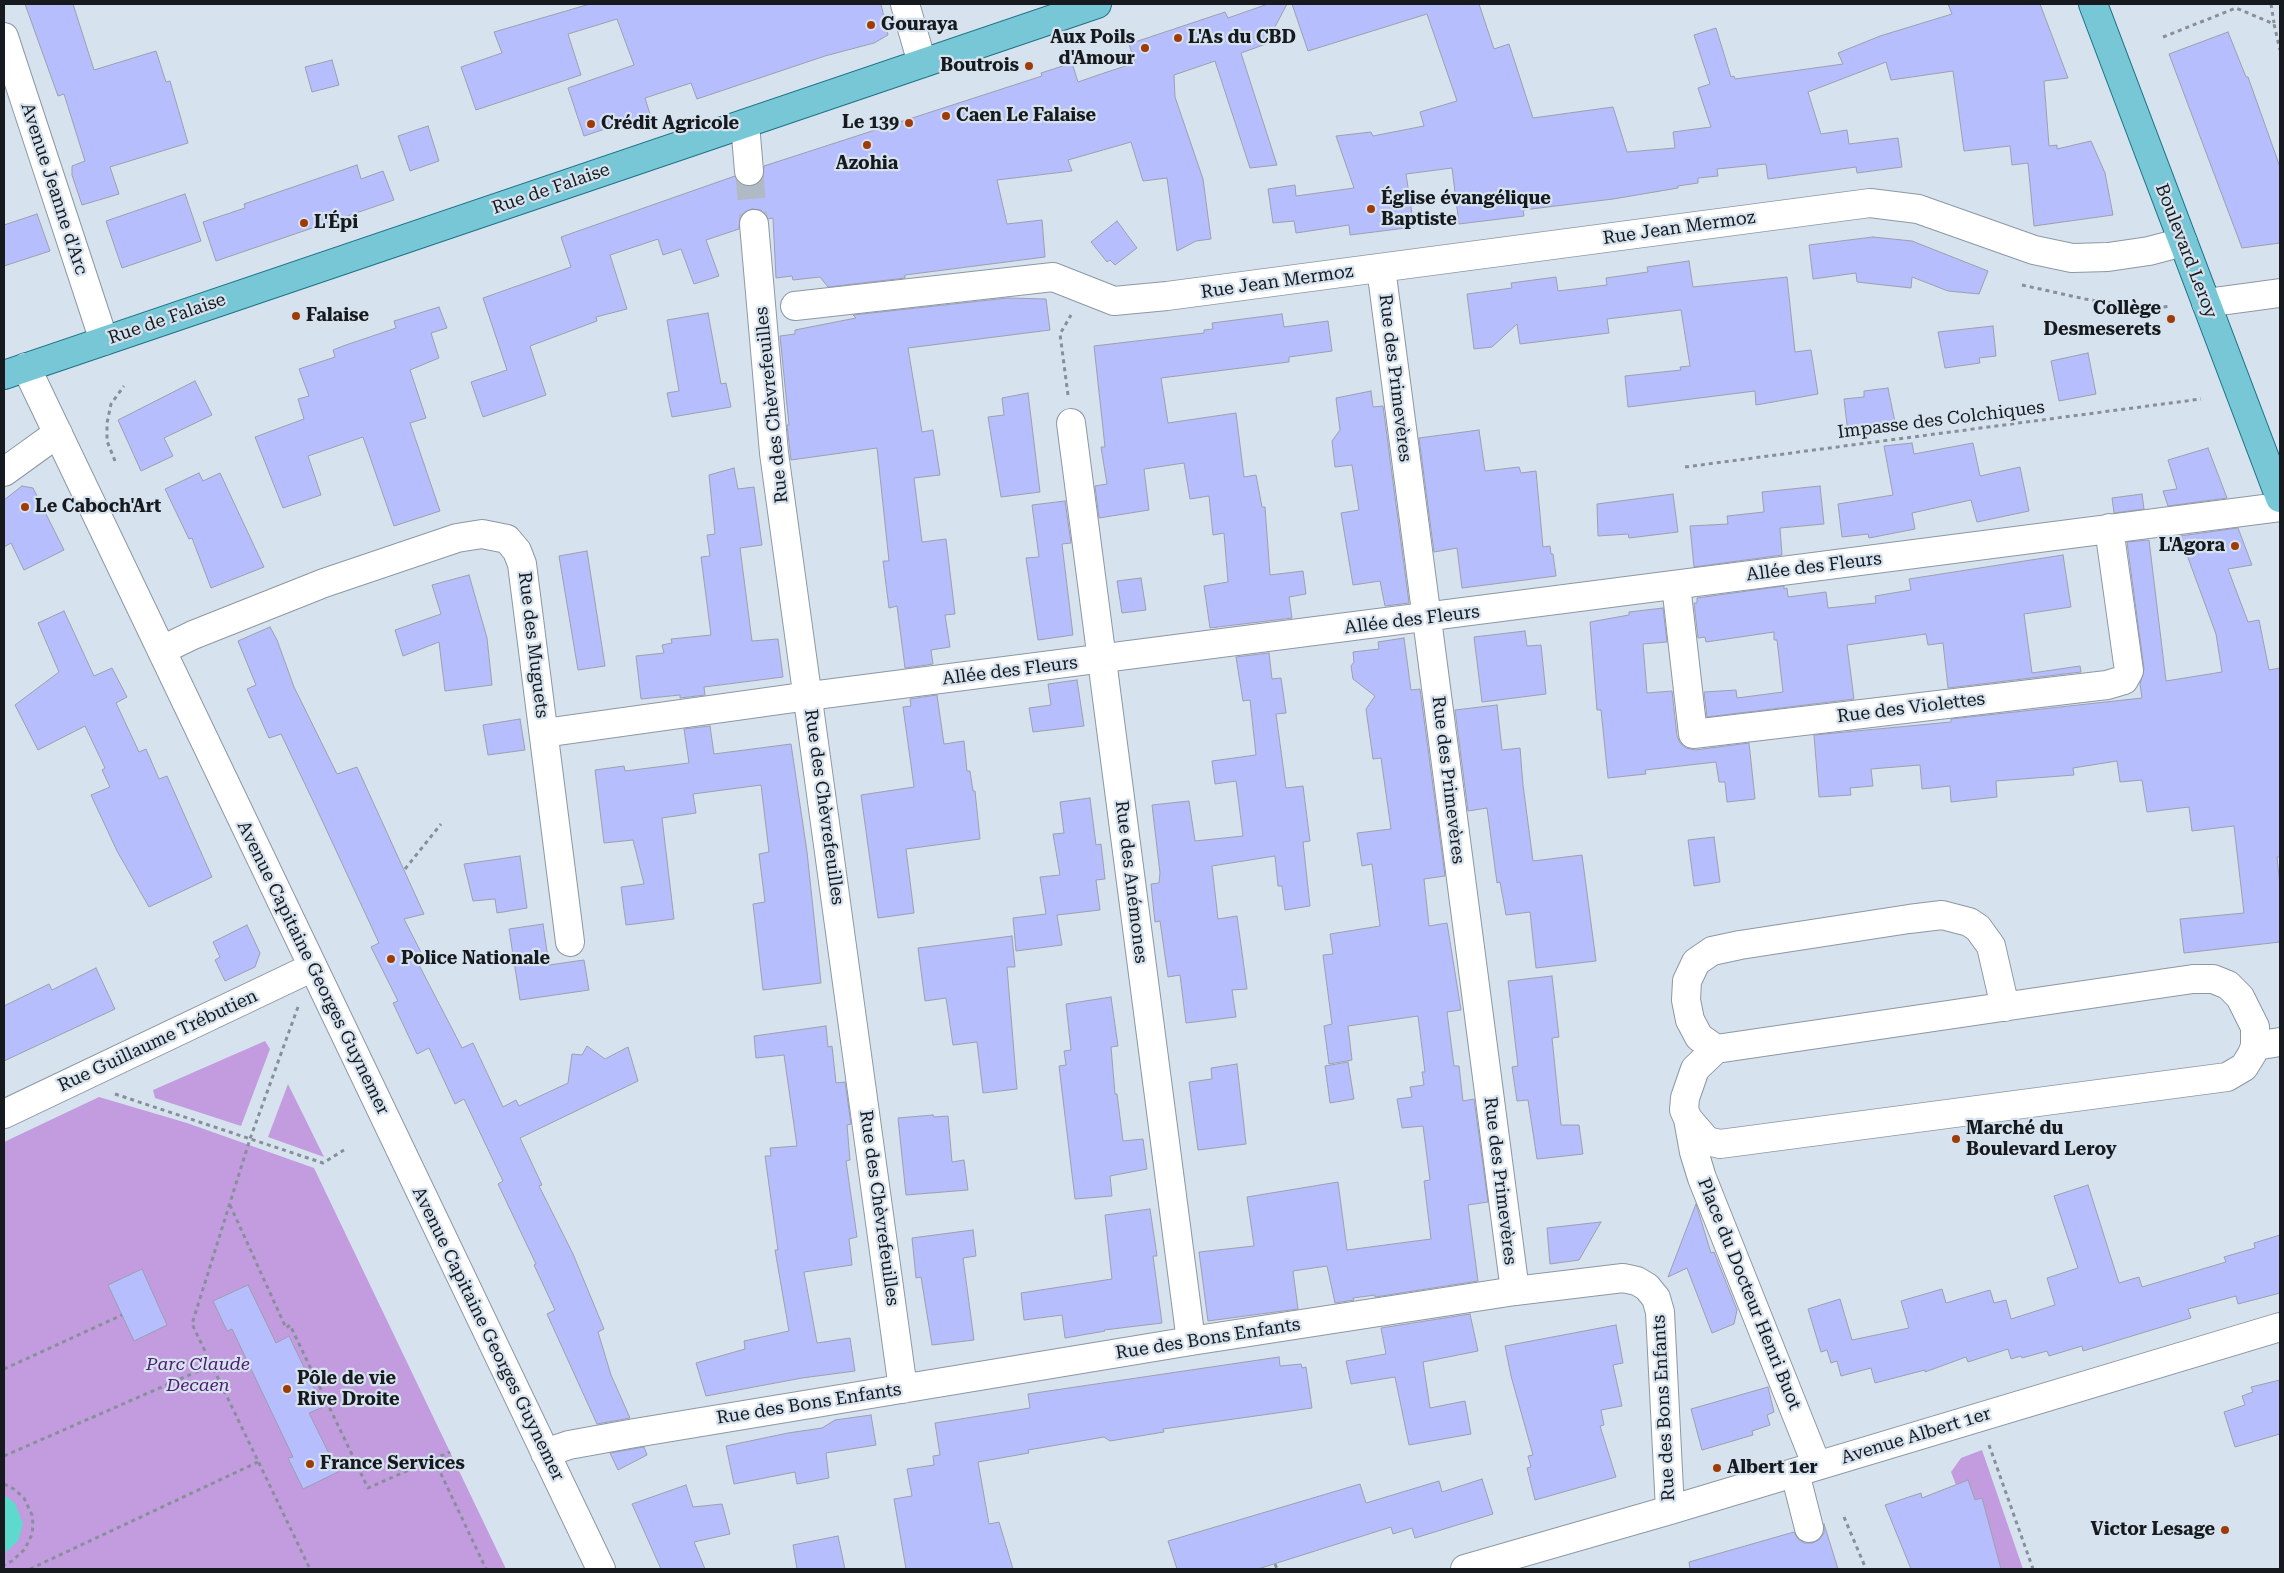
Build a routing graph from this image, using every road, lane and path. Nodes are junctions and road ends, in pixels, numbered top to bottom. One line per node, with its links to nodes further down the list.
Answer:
1 (905, 4): 9 (street)
2 (1097, 4): 9 (main road, Rue de Falaise)
3 (2093, 4): 13 (main road, Boulevard Leroy)
4 (2271, 4): 5 (path)
5 (2274, 24): 7 (path); 8 (path)
6 (4, 37): 21 (street, Avenue Jeanne d'Arc)
7 (2163, 37)
8 (2280, 50)
9 (922, 64): 10 (main road, Rue de Falaise)
10 (745, 124): 11 (street); 21 (main road, Rue de Falaise)
11 (749, 171)
12 (754, 224): 37 (street, Rue des Chèvrefeuilles)
13 (2183, 242): 14 (street, Rue Jean Mermoz); 18 (main road, Boulevard Leroy)
14 (1381, 268): 17 (street, Rue Jean Mermoz); 34 (street, Rue des Primevères)
15 (2022, 285): 20 (path)
16 (2280, 293): 18 (street)
17 (1095, 294): 19 (street, Rue Jean Mermoz); 25 (path)
18 (2206, 303): 30 (main road, Boulevard Leroy)
19 (795, 306)
20 (2171, 306)
21 (104, 340): 22 (main road, Rue de Falaise)
22 (15, 371): 26 (street, Avenue Capitaine Georges Guynemer)
23 (124, 386): 27 (path)
24 (2201, 399): 28 (path, Impasse des Colchiques)
25 (1071, 423): 36 (street, Rue des Anémones)
26 (58, 433): 29 (street); 35 (street, Avenue Capitaine Georges Guynemer)
27 (115, 461)
28 (1686, 466)
29 (4, 472)
30 (2280, 498)
31 (2280, 507): 32 (street, Allée des Fleurs)
32 (2109, 528): 33 (street, Allée des Fleurs); 33 (street, Rue des Violettes)
33 (1676, 585): 34 (street, Allée des Fleurs)
34 (1426, 618): 36 (street, Allée des Fleurs); 53 (street, Rue des Primevères)
35 (162, 650): 38 (street, Rue des Muguets); 42 (street, Avenue Capitaine Georges Guynemer)
36 (1102, 659): 37 (street, Allée des Fleurs); 56 (street, Rue des Anémones)
37 (809, 696): 38 (street, Allée des Fleurs); 59 (street, Rue des Chèvrefeuilles)
38 (544, 733): 41 (street, Rue des Muguets)
39 (441, 824): 40 (path)
40 (405, 869)
41 (570, 942)
42 (313, 967): 47 (street, Rue Guillaume Trébutien); 62 (street, Avenue Capitaine Georges Guynemer)
43 (298, 1007): 50 (path)
44 (2005, 1007): 45 (street); 46 (street); 46 (street)
45 (2268, 1044): 49 (street)
46 (1716, 1049): 49 (street, Place du Docteur Henri Buot)
47 (104, 1066): 48 (street, Rue Guillaume Trébutien); 50 (path)
48 (4, 1114)
49 (1688, 1119): 66 (street, Place du Docteur Henri Buot)
50 (250, 1139): 51 (path); 52 (path)
51 (344, 1150)
52 (230, 1205): 57 (path); 64 (path)
53 (1515, 1291): 56 (street, Rue des Bons Enfants); 68 (street, Rue des Bons Enfants)
54 (122, 1315): 58 (path)
55 (2280, 1327): 66 (street, Avenue Albert 1er)
56 (1191, 1341): 59 (street, Rue des Bons Enfants)
57 (212, 1365): 63 (path); 65 (path)
58 (4, 1369)
59 (903, 1389): 62 (street, Rue des Bons Enfants)
60 (1988, 1441): 80 (path)
61 (450, 1452): 64 (path)
62 (545, 1453): 77 (street, Avenue Capitaine Georges Guynemer)
63 (4, 1456)
64 (434, 1459): 76 (path)
65 (258, 1462): 74 (path); 75 (path)
66 (1806, 1470): 68 (street, Avenue Albert 1er); 70 (street, Place du Docteur Henri Buot)
67 (4, 1484): 72 (path)
68 (1670, 1510): 73 (street, Avenue Albert 1er)
69 (1844, 1517): 79 (path)
70 (1809, 1528)
71 (1275, 1564): 78 (path)
72 (4, 1568)
73 (1476, 1568)
74 (30, 1569)
75 (310, 1569)
76 (486, 1569)
77 (601, 1569)
78 (1277, 1569)
79 (1866, 1569)
80 (2033, 1569)

